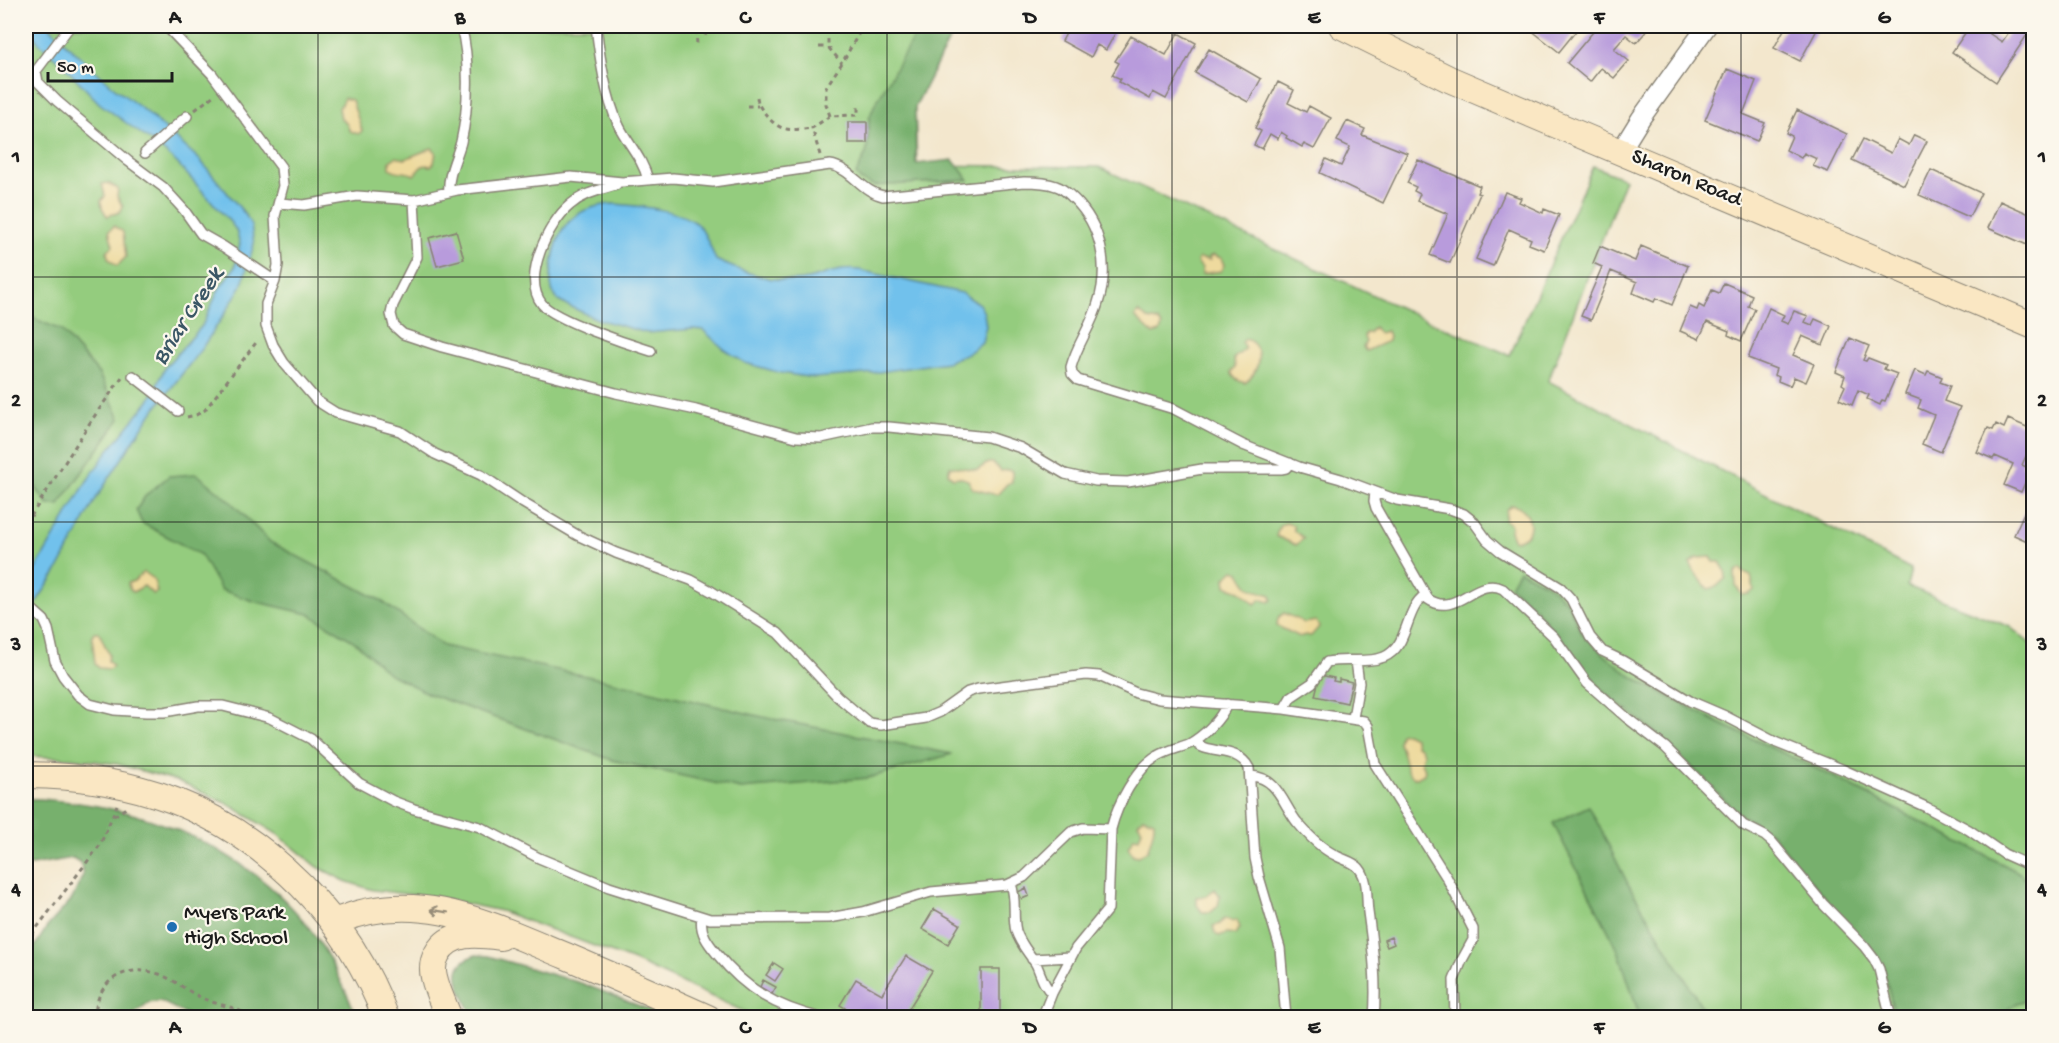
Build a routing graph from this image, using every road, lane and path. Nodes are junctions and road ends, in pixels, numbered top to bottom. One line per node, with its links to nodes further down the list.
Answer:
1 (166, 26): 16 (lane)
2 (461, 26): 29 (lane)
3 (596, 26): 27 (lane)
4 (702, 26): 9 (path)
5 (863, 26): 15 (path)
6 (1342, 26): 24 (street, Sharon Road)
7 (1707, 26): 24 (street)
8 (68, 28): 32 (lane)
9 (696, 30): 10 (path); 12 (path)
10 (707, 35)
11 (828, 39): 14 (path)
12 (697, 45)
13 (819, 46): 14 (path)
14 (828, 47): 15 (path)
15 (842, 63): 22 (path)
16 (223, 87): 21 (path); 31 (lane)
17 (757, 97): 20 (path)
18 (858, 104): 22 (path)
19 (747, 106): 20 (path)
20 (758, 106): 23 (path)
21 (187, 116): 25 (lane)
22 (830, 116): 23 (path)
23 (812, 128): 26 (path)
24 (1620, 152): 33 (street, Sharon Road)
25 (145, 153)
26 (823, 165): 27 (lane); 38 (lane)
27 (648, 180): 28 (lane)
28 (618, 182): 29 (lane); 35 (lane)
29 (449, 192): 30 (lane)
30 (414, 200): 31 (lane); 38 (lane)
31 (279, 203): 32 (lane)
32 (275, 281): 34 (lane)
33 (2034, 326)
34 (269, 335): 37 (path); 44 (lane)
35 (651, 351)
36 (133, 375): 37 (lane); 40 (path)
37 (178, 411)
38 (1290, 463): 39 (lane)
39 (1375, 492): 41 (lane); 54 (lane)
40 (26, 524)
41 (1425, 595): 43 (lane); 73 (lane)
42 (26, 604): 56 (lane)
43 (1356, 661): 45 (lane); 46 (lane)
44 (1227, 705): 45 (lane); 47 (lane)
45 (1284, 709): 46 (lane)
46 (1353, 718): 72 (lane)
47 (1194, 741): 49 (lane); 53 (lane)
48 (26, 775): 57 (street)
49 (1251, 776): 70 (lane); 71 (lane)
50 (117, 804): 52 (path)
51 (131, 808): 52 (path)
52 (112, 820): 58 (path)
53 (1111, 829): 55 (lane); 60 (lane)
54 (2034, 863)
55 (1011, 884): 56 (lane); 61 (lane)
56 (702, 917): 68 (lane)
57 (335, 922): 59 (street, one-way to 57); 65 (street)
58 (26, 942)
59 (543, 947): 66 (street); 67 (street)
60 (1071, 957): 61 (lane); 62 (lane)
61 (1032, 959): 62 (lane)
62 (1052, 993): 69 (lane)
63 (95, 1017): 64 (path)
64 (251, 1017)
65 (386, 1017)
66 (449, 1017)
67 (708, 1017)
68 (821, 1017)
69 (1042, 1017)
70 (1286, 1017)
71 (1374, 1017)
72 (1455, 1017)
73 (1891, 1017)

